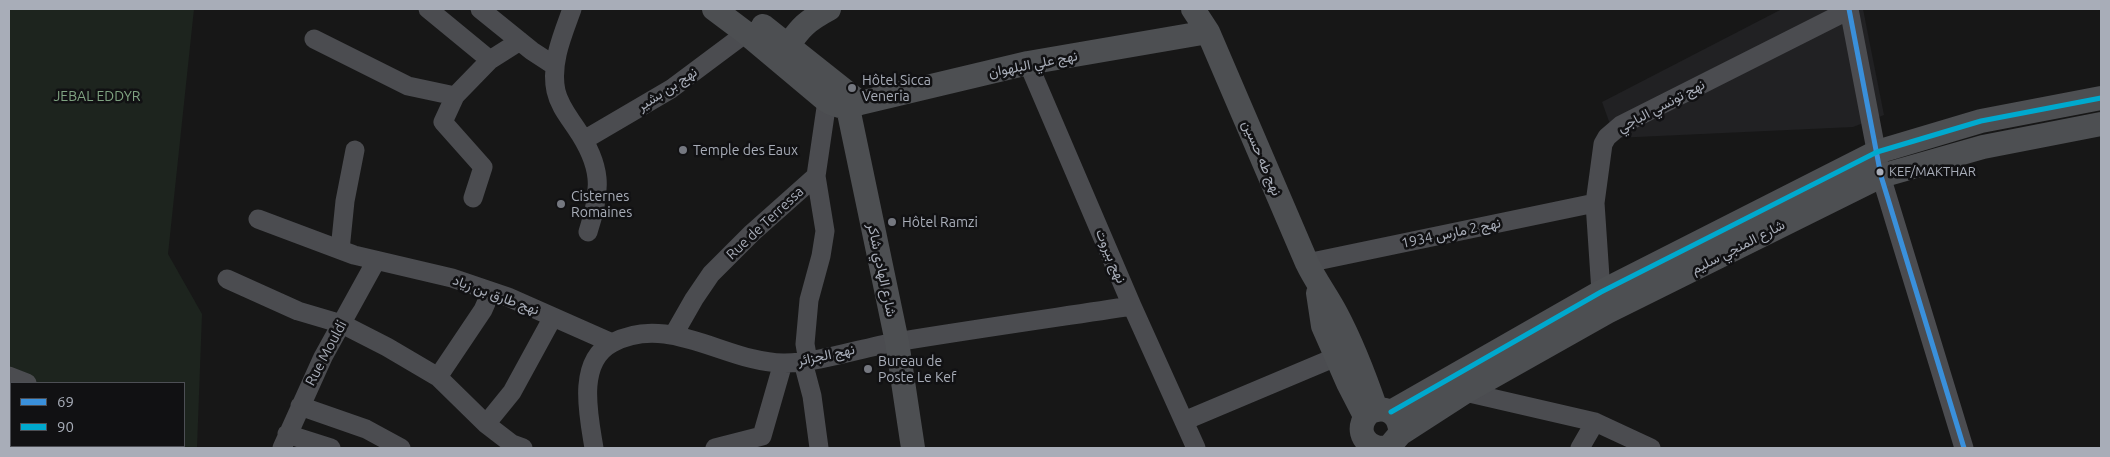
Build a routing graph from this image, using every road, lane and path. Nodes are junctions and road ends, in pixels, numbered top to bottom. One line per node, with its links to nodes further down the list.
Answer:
1 (428, 9): 14 (street)
2 (480, 9): 12 (street)
3 (572, 9): 16 (street)
4 (714, 9): 10 (main road)
5 (740, 9): 13 (main road)
6 (829, 9): 13 (main road)
7 (1193, 9): 9 (main road, نهج طه حسين)
8 (1849, 9): 23 (street); 27 (street, نهج تونسي الباجي)
9 (1208, 32): 15 (main road, نهج علي البلهوان); 32 (main road, نهج طه حسين)
10 (746, 33): 13 (main road); 21 (street, نهج بن بشير)
11 (314, 39): 17 (street)
12 (520, 41): 14 (street); 16 (street)
13 (783, 52): 19 (main road)
14 (490, 60): 17 (street)
15 (1028, 63): 19 (main road, نهج علي البلهوان); 37 (street, نهج بيروت)
16 (555, 66): 21 (street)
17 (455, 96): 26 (street)
18 (2101, 98): 23 (main road, شارع المنجي سليم)
19 (845, 101): 24 (street, Rue de Terressa); 41 (main road, شارع الهادي شاكر)
20 (2101, 124): 25 (main road, شارع المنجي سليم)
21 (584, 140): 29 (street)
22 (355, 150): 30 (street)
23 (1877, 152): 25 (street); 36 (main road, شارع المنجي سليم)
24 (816, 176): 40 (street, Rue de Terressa); 44 (street)
25 (1881, 176): 36 (main road, شارع المنجي سليم); 67 (street)
26 (473, 198)
27 (1595, 203): 32 (street, نهج 2 مارس 1934); 36 (street, نهج تونسي الباجي)
28 (258, 218): 30 (street, نهج طارق بن زياد)
29 (588, 232)
30 (340, 250): 31 (street, نهج طارق بن زياد)
31 (376, 261): 35 (street, نهج طارق بن زياد); 39 (street, Rue Mouldi)
32 (1307, 262): 34 (main road, نهج طه حسين)
33 (226, 279): 39 (street)
34 (1317, 284): 43 (main road, نهج طه حسين); 51 (main road, نهج طه حسين)
35 (491, 292): 38 (street, نهج طارق بن زياد); 47 (street)
36 (1604, 302): 49 (main road, شارع المنجي سليم); 51 (main road, شارع المنجي سليم)
37 (1132, 306): 41 (street, نهج الجزائر); 52 (street, نهج بيروت)
38 (553, 317): 42 (street, نهج طارق بن زياد); 54 (street)
39 (342, 324): 47 (street); 50 (street, Rue Mouldi)
40 (674, 334): 42 (street, نهج الجزائر); 45 (street, نهج الجزائر)
41 (897, 342): 44 (street, نهج الجزائر); 64 (main road, شارع الهادي شاكر)
42 (612, 343): 61 (street)
43 (1336, 357): 51 (main road, نهج طه حسين); 52 (street)
44 (805, 361): 45 (street, نهج الجزائر); 63 (street)
45 (783, 363): 62 (street)
46 (9, 376): 48 (street)
47 (438, 377): 54 (street)
48 (24, 382)
49 (1465, 392): 53 (street); 56 (main road, شارع المنجي سليم)
50 (300, 406): 55 (street, Rue Mouldi); 59 (street)
51 (1378, 412): 56 (main road); 56 (main road)
52 (1184, 421): 57 (street, نهج بيروت)
53 (1595, 422): 65 (street); 66 (street)
54 (486, 424): 60 (street)
55 (284, 441): 58 (street)
56 (1391, 444)
57 (1190, 446)
58 (331, 448)
59 (401, 448)
60 (523, 448)
61 (594, 448)
62 (714, 448)
63 (819, 448)
64 (913, 448)
65 (1580, 448)
66 (1651, 448)
67 (1964, 448)

